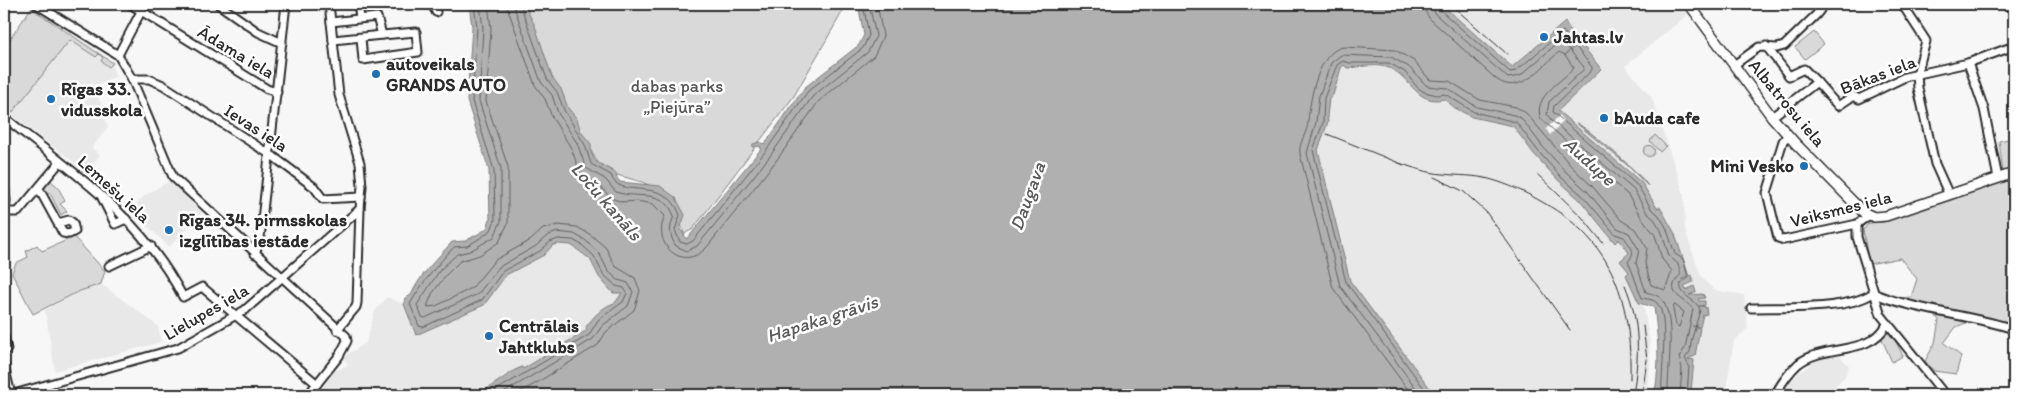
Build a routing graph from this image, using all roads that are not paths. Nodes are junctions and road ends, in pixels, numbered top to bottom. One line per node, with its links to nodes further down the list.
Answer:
1 (36, 4): 22 (street)
2 (130, 4): 12 (street, Ādama iela)
3 (145, 4): 12 (street)
4 (218, 4): 19 (street)
5 (286, 4): 19 (street)
6 (329, 4): 15 (street)
7 (358, 4): 14 (street)
8 (432, 4): 13 (street)
9 (1690, 4): 24 (main road, Albatrosu iela)
10 (1820, 4): 20 (street)
11 (1902, 4): 25 (street)
12 (142, 11): 22 (street); 28 (street, Ādama iela)
13 (436, 12)
14 (360, 18): 15 (street); 16 (street)
15 (331, 22): 18 (street)
16 (382, 35): 17 (street); 17 (street)
17 (361, 38): 18 (street)
18 (333, 40): 40 (street)
19 (282, 43): 28 (street)
20 (1766, 46): 24 (street); 27 (street)
21 (2014, 46): 23 (street, Bākas iela)
22 (118, 55): 26 (street)
23 (1968, 63): 25 (street, Bākas iela); 35 (street)
24 (1734, 66): 30 (main road, Albatrosu iela)
25 (1916, 74): 27 (street, Bākas iela); 39 (street)
26 (132, 79): 32 (street, Ievas iela); 48 (street)
27 (1817, 82): 30 (street, Bākas iela)
28 (277, 92): 32 (street)
29 (4, 117): 33 (street, Lemešu iela)
30 (1772, 117): 31 (main road, Albatrosu iela)
31 (1788, 135): 43 (main road, Albatrosu iela); 46 (street, Veiksmes iela)
32 (270, 154): 40 (street, Ievas iela); 48 (street)
33 (60, 162): 37 (street, Lemešu iela); 38 (street, Lemešu iela)
34 (2014, 173): 35 (main road, Veiksmes iela)
35 (1998, 178): 39 (main road, Veiksmes iela)
36 (4, 180): 42 (street)
37 (39, 188): 42 (street, Lemešu iela); 45 (street)
38 (100, 194): 44 (street, Lemešu iela); 44 (street)
39 (1949, 195): 43 (main road, Veiksmes iela)
40 (361, 197): 41 (street)
41 (360, 209): 50 (street, Lielupes iela); 56 (street)
42 (4, 212)
43 (1868, 215): 46 (street, Veiksmes iela)
44 (126, 219): 47 (street, Lemešu iela)
45 (58, 223)
46 (1857, 224): 51 (street)
47 (152, 246): 49 (street); 53 (street, Lemešu iela)
48 (255, 254): 50 (street)
49 (109, 266)
50 (282, 279): 53 (street, Lielupes iela); 56 (street)
51 (1873, 293): 52 (street); 54 (street); 55 (street)
52 (1751, 308)
53 (236, 316): 60 (street, Lemešu iela); 61 (street, Lielupes iela)
54 (1887, 324): 63 (street); 64 (street)
55 (2014, 329)
56 (337, 330): 60 (street)
57 (4, 337): 58 (street)
58 (4, 352)
59 (4, 365): 61 (street)
60 (317, 384): 62 (street)
61 (10, 395)
62 (308, 395)
63 (1774, 395)
64 (1945, 395)

